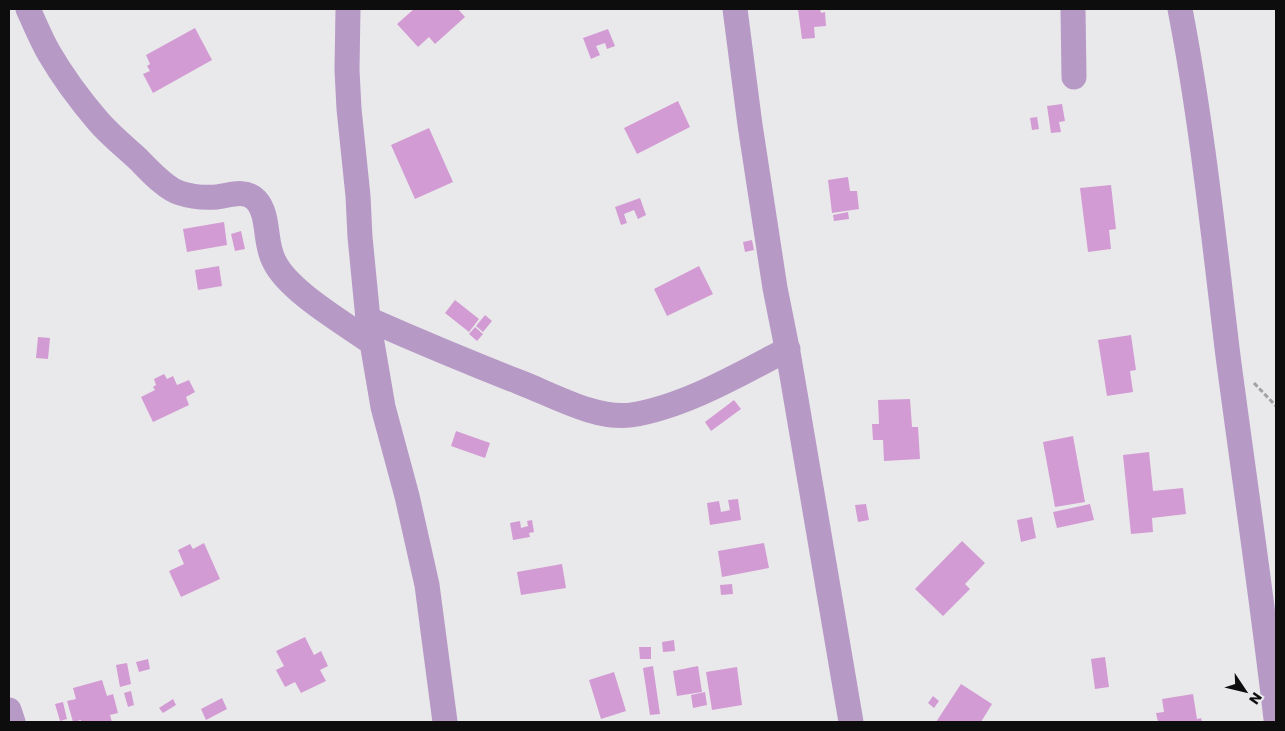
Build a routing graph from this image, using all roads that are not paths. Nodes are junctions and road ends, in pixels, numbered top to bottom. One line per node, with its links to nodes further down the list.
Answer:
1 (28, 9): 7 (street)
2 (348, 9): 7 (street)
3 (735, 9): 8 (street)
4 (1073, 9): 6 (street)
5 (1180, 9): 10 (street)
6 (1074, 77)
7 (370, 331): 8 (street); 12 (street)
8 (788, 349): 13 (street)
9 (9, 710): 11 (street)
10 (1276, 719)
11 (13, 722)
12 (445, 722)
13 (851, 722)

